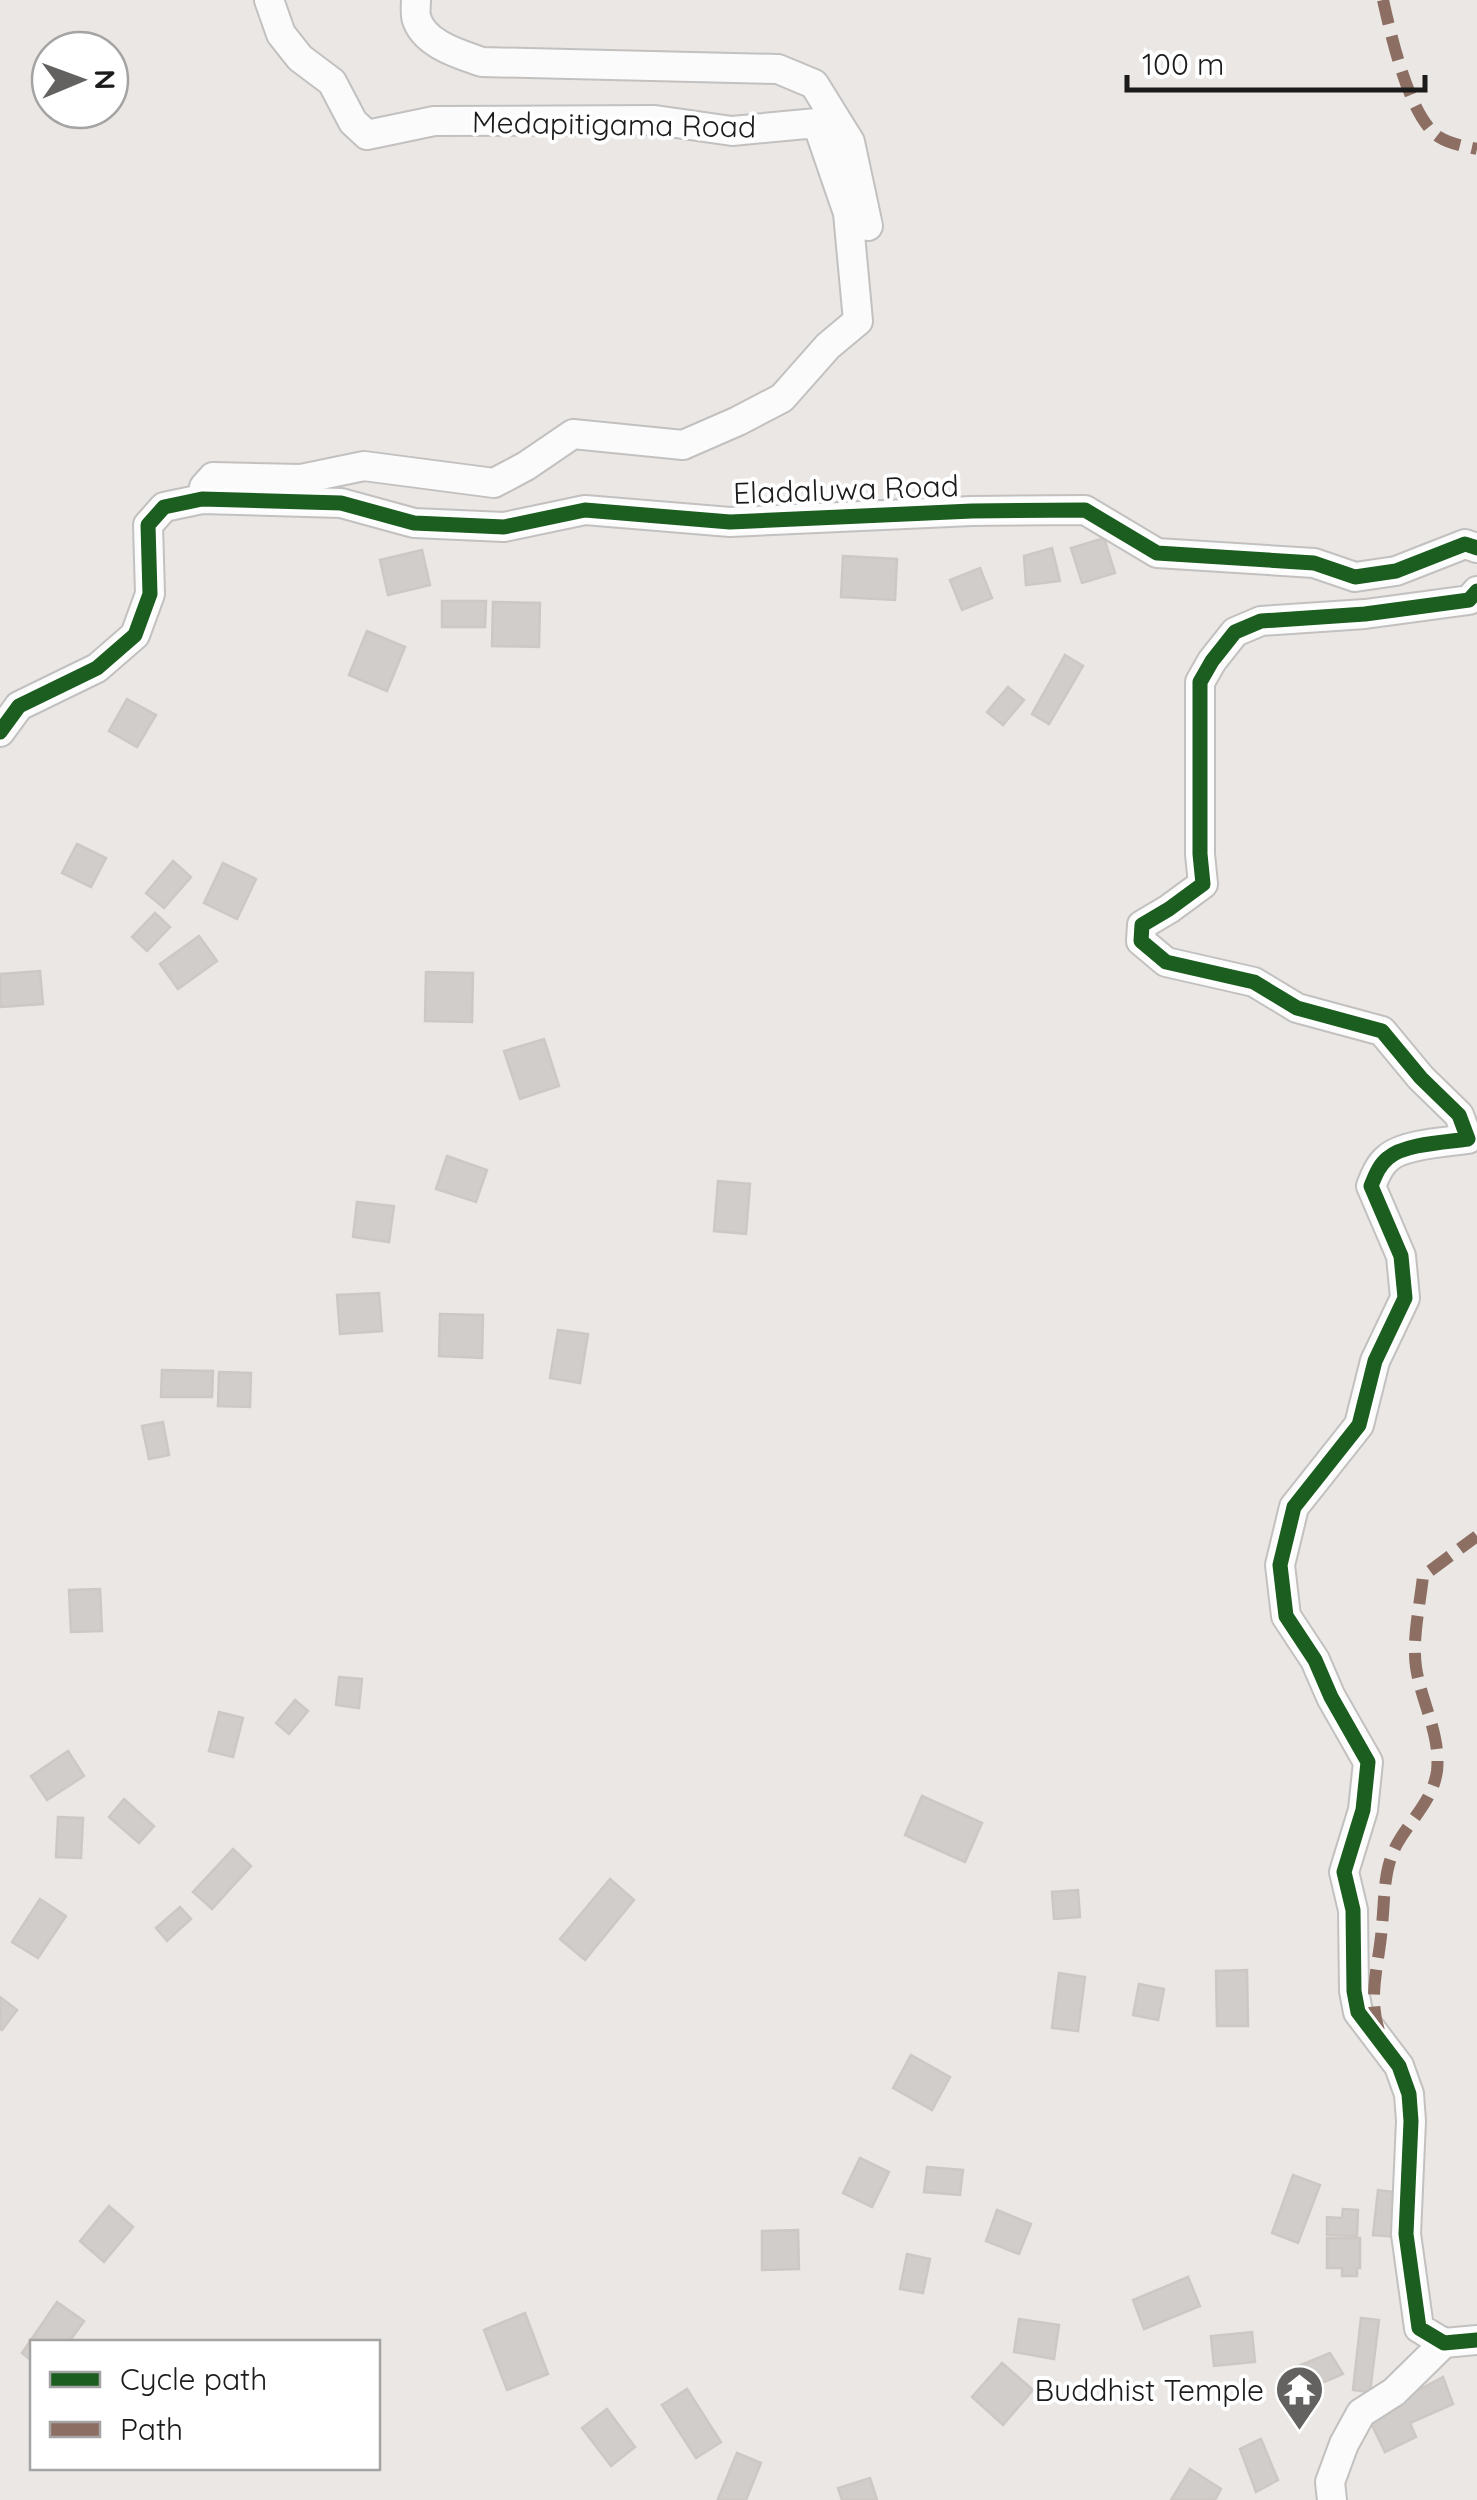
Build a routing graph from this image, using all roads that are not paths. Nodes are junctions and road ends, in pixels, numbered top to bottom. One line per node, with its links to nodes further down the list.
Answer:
1 (270, 0): 3 (street, Medapitigama Road)
2 (416, 0): 3 (street)
3 (858, 322): 4 (street)
4 (202, 499): 5 (street, Eladaluwa Road); 7 (street)
5 (1477, 548)
6 (1477, 591): 9 (street)
7 (0, 732)
8 (1477, 2340): 9 (street)
9 (1444, 2342): 10 (street)
10 (1332, 2500)

